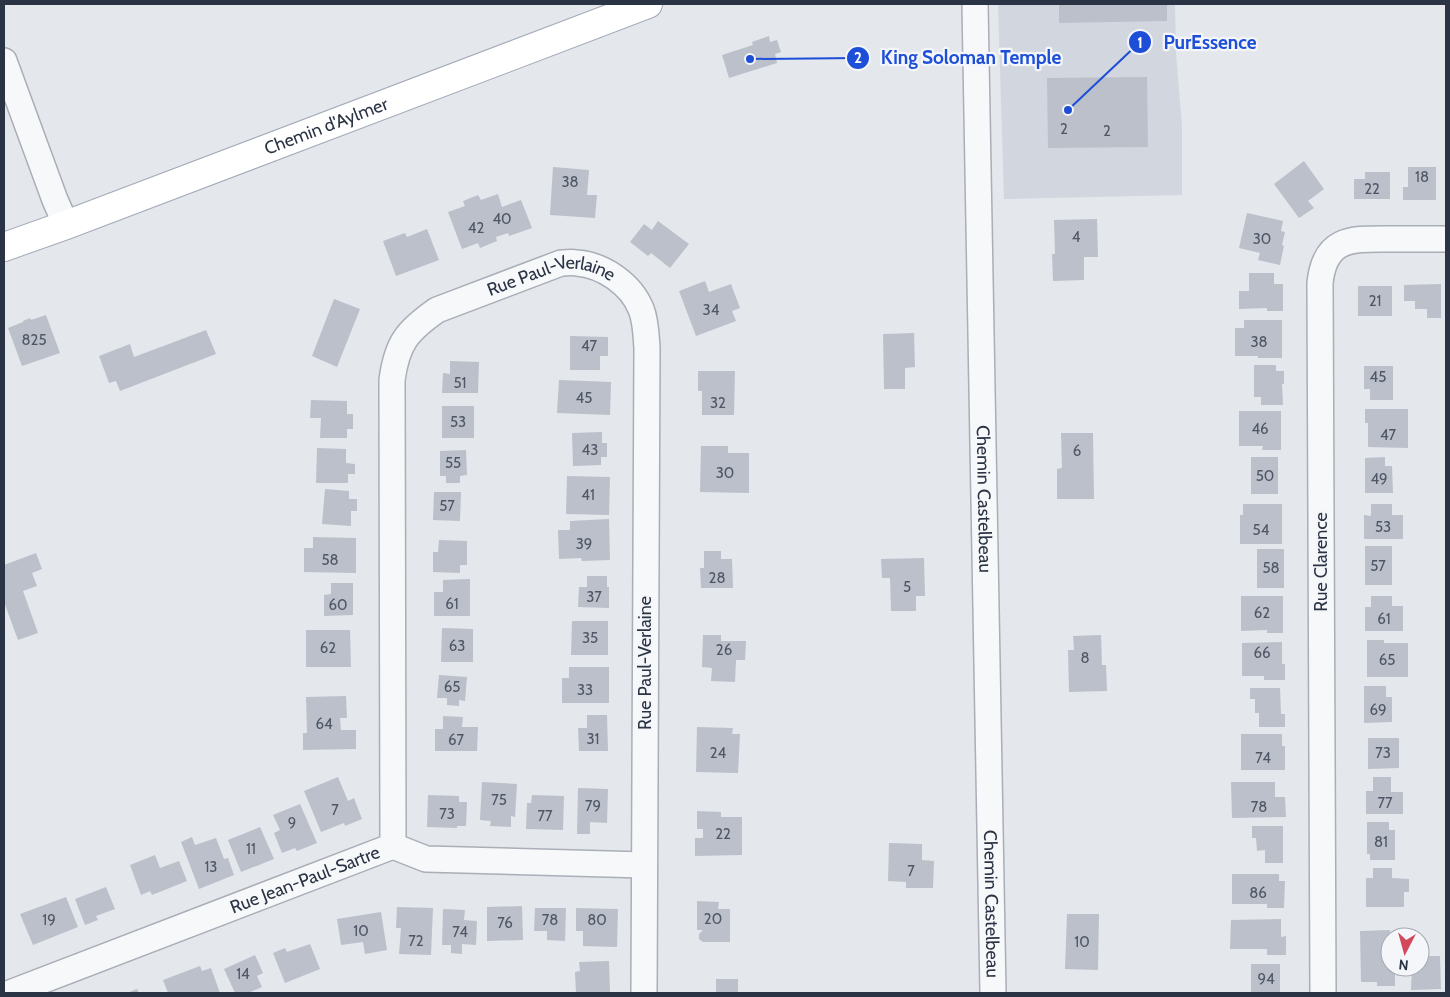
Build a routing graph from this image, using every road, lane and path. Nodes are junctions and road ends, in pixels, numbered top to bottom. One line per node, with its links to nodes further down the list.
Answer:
1 (648, 4): 4 (main road, Chemin d'Aylmer)
2 (975, 4): 11 (street, Chemin Castelbeau)
3 (4, 61): 4 (street)
4 (66, 225): 6 (main road, Chemin d'Aylmer)
5 (1446, 239): 12 (street, Rue Clarence)
6 (4, 247)
7 (393, 846): 8 (street, Rue Jean-Paul-Sartre); 8 (street, Rue Paul-Verlaine); 9 (street, Rue Jean-Paul-Sartre)
8 (644, 865): 10 (street, Rue Paul-Verlaine)
9 (10, 993)
10 (644, 993)
11 (993, 993)
12 (1323, 993)

